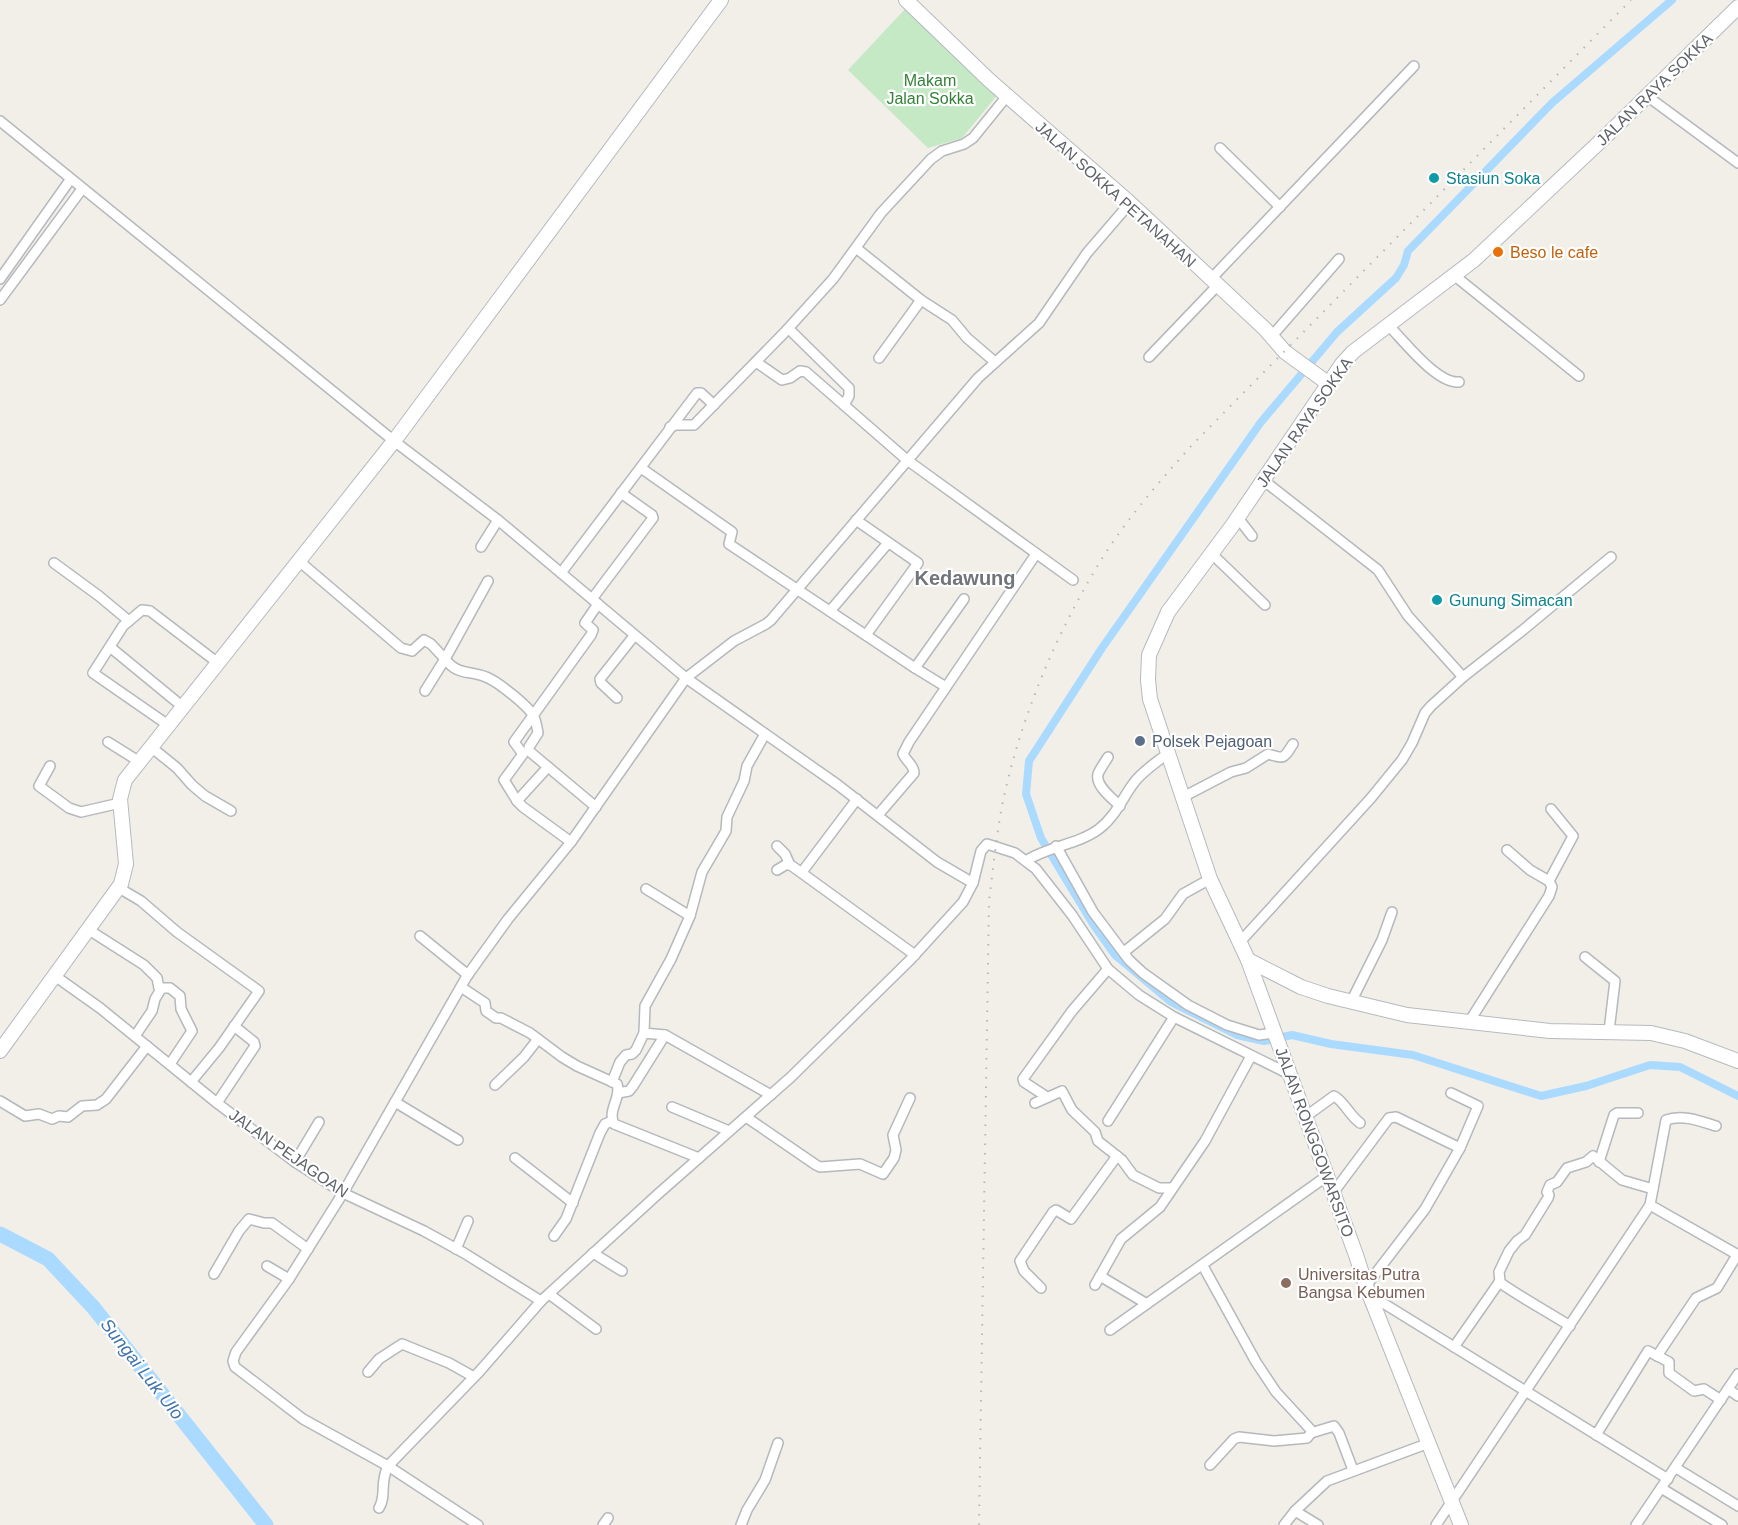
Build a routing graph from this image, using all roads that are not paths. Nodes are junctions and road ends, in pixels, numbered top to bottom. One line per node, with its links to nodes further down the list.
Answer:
1 (721, 0): 33 (main road)
2 (906, 0): 5 (main road, JALAN SOKKA PETANAHAN)
3 (1738, 7): 6 (main road, JALAN RAYA SOKKA)
4 (1414, 66): 12 (street)
5 (1007, 96): 11 (main road, JALAN SOKKA PETANAHAN); 13 (street)
6 (1647, 96): 9 (street); 15 (main road, JALAN RAYA SOKKA)
7 (0, 121): 10 (street)
8 (1220, 148): 12 (street)
9 (1738, 163)
10 (76, 184): 16 (street); 18 (street); 33 (street)
11 (1130, 202): 17 (main road, JALAN SOKKA PETANAHAN); 26 (street)
12 (1280, 207): 17 (street)
13 (856, 248): 19 (street); 21 (street)
14 (1339, 259): 22 (street)
15 (1455, 276): 20 (main road, JALAN RAYA SOKKA); 27 (street)
16 (0, 279)
17 (1214, 283): 22 (main road, JALAN SOKKA PETANAHAN); 23 (street)
18 (0, 300)
19 (921, 300): 24 (street); 26 (street)
20 (1389, 326): 28 (street); 29 (main road, JALAN RAYA SOKKA)
21 (789, 329): 25 (street); 31 (street)
22 (1271, 337): 29 (main road, JALAN SOKKA PETANAHAN)
23 (1149, 357)
24 (879, 358)
25 (756, 362): 30 (street); 31 (street)
26 (995, 362): 34 (street)
27 (1579, 376)
28 (1459, 382)
29 (1329, 384): 36 (main road, JALAN RAYA SOKKA)
30 (714, 405): 32 (street); 32 (street)
31 (844, 405): 34 (street)
32 (670, 427): 35 (street)
33 (394, 441): 39 (street); 47 (main road)
34 (907, 460): 40 (street); 45 (street)
35 (641, 468): 37 (street); 52 (street)
36 (1263, 480): 38 (main road, JALAN RAYA SOKKA); 64 (street)
37 (621, 493): 49 (street); 54 (street)
38 (1238, 518): 41 (street); 44 (main road, JALAN RAYA SOKKA)
39 (498, 520): 43 (street); 49 (street)
40 (856, 520): 42 (street); 52 (street)
41 (1252, 536)
42 (888, 543): 56 (street); 58 (street)
43 (481, 547)
44 (1212, 554): 55 (street); 76 (main road, JALAN RAYA SOKKA)
45 (1036, 555): 50 (street); 66 (street)
46 (1611, 556): 64 (street)
47 (299, 561): 61 (street); 62 (main road)
48 (54, 563): 57 (street)
49 (561, 573): 54 (street)
50 (1073, 580)
51 (488, 581): 61 (street)
52 (797, 589): 56 (street); 65 (street)
53 (964, 599): 63 (street)
54 (595, 602): 59 (street); 70 (street)
55 (1265, 605)
56 (830, 611): 58 (street)
57 (129, 621): 60 (street); 62 (street)
58 (866, 635): 63 (street)
59 (634, 636): 65 (street); 68 (street)
60 (110, 647): 69 (street); 71 (street)
61 (445, 659): 67 (street); 70 (street)
62 (218, 663): 69 (main road)
63 (915, 668): 66 (street)
64 (1463, 677): 107 (street)
65 (686, 678): 72 (street); 86 (street)
66 (946, 687): 89 (street)
67 (425, 691)
68 (617, 698)
69 (183, 707): 71 (main road)
70 (532, 714): 80 (street); 83 (street)
71 (168, 725): 75 (main road)
72 (765, 734): 82 (street); 104 (street)
73 (108, 742): 78 (street)
74 (1293, 744): 81 (street)
75 (151, 747): 78 (main road); 88 (street)
76 (1168, 753): 81 (main road, JALAN RAYA SOKKA); 85 (street)
77 (1108, 757): 85 (street)
78 (140, 762): 84 (main road)
79 (50, 766): 84 (street)
80 (548, 767): 83 (street); 86 (street)
81 (1182, 797): 98 (main road, JALAN RAYA SOKKA)
82 (857, 799): 89 (street); 97 (street)
83 (517, 801): 90 (street)
84 (120, 803): 101 (main road)
85 (1120, 806): 92 (street)
86 (596, 807): 90 (street)
87 (1551, 809): 99 (street)
88 (231, 811)
89 (878, 815): 100 (street)
90 (571, 842): 114 (street)
91 (777, 846): 95 (street)
92 (1054, 847): 94 (street); 108 (street)
93 (1508, 850): 99 (street)
94 (1027, 860): 100 (street); 112 (street)
95 (790, 865): 96 (street); 97 (street)
96 (777, 870)
97 (802, 872): 109 (street)
98 (1210, 879): 107 (main road, JALAN RAYA SOKKA); 108 (street)
99 (1549, 881): 121 (street)
100 (973, 883): 109 (street)
101 (118, 888): 105 (main road); 122 (street)
102 (646, 889): 104 (street)
103 (1392, 912): 119 (street)
104 (690, 916): 124 (street)
105 (89, 930): 115 (main road); 118 (street)
106 (420, 936): 114 (street)
107 (1240, 942): 111 (main road, JALAN RAYA SOKKA)
108 (1124, 952): 127 (street)
109 (915, 955): 140 (street)
110 (1586, 957): 123 (street)
111 (1248, 960): 113 (main road); 116 (main road, JALAN RONGGOWARSITO)
112 (1108, 969): 120 (street); 141 (street)
113 (1270, 971): 116 (main road); 119 (main road)
114 (468, 975): 117 (street)
115 (55, 976): 126 (street, JALAN PEJAGOAN); 130 (main road)
116 (1254, 979): 127 (main road, JALAN RONGGOWARSITO)
117 (461, 987): 128 (street); 144 (street)
118 (161, 988): 126 (street); 133 (street)
119 (1351, 1002): 121 (main road)
120 (1174, 1017): 131 (street); 152 (street)
121 (1469, 1022): 123 (main road)
122 (234, 1026): 135 (street); 145 (street)
123 (1609, 1031): 132 (main road)
124 (644, 1033): 125 (street); 136 (street)
125 (665, 1035): 138 (street); 140 (street)
126 (135, 1036): 129 (street, JALAN PEJAGOAN)
127 (1277, 1038): 134 (main road, JALAN RONGGOWARSITO)
128 (538, 1039): 136 (street); 137 (street)
129 (147, 1046): 133 (street, JALAN PEJAGOAN); 143 (street)
130 (0, 1051)
131 (1251, 1056): 134 (street); 165 (street)
132 (1738, 1061)
133 (170, 1064): 135 (street, JALAN PEJAGOAN)
134 (1288, 1074): 150 (main road, JALAN RONGGOWARSITO)
135 (191, 1082): 145 (street, JALAN PEJAGOAN)
136 (612, 1082): 138 (street)
137 (495, 1085)
138 (618, 1093): 151 (street)
139 (1451, 1093): 158 (street)
140 (771, 1095): 149 (street)
141 (1047, 1097): 146 (street); 159 (street)
142 (910, 1098): 149 (street)
143 (0, 1101)
144 (395, 1102): 157 (street); 168 (street)
145 (217, 1103): 162 (street, JALAN PEJAGOAN)
146 (1035, 1103)
147 (672, 1107): 156 (street)
148 (1638, 1113): 163 (street)
149 (746, 1117): 156 (street)
150 (1305, 1117): 154 (street); 164 (main road, JALAN RONGGOWARSITO)
151 (612, 1121): 161 (street); 169 (street)
152 (1108, 1121)
153 (319, 1122): 162 (street)
154 (1360, 1123)
155 (1716, 1126): 166 (street)
156 (729, 1131): 161 (street)
157 (459, 1140)
158 (1460, 1148): 167 (street); 186 (street)
159 (1117, 1156): 165 (street); 185 (street)
160 (515, 1158): 169 (street)
161 (699, 1158): 175 (street)
162 (295, 1162): 168 (street, JALAN PEJAGOAN)
163 (1599, 1162): 166 (street); 183 (street)
164 (1327, 1176): 167 (main road, JALAN RONGGOWARSITO); 178 (street)
165 (1172, 1188): 181 (street)
166 (1653, 1189): 170 (street)
167 (1333, 1193): 186 (main road, JALAN RONGGOWARSITO)
168 (343, 1194): 173 (street); 174 (street, JALAN PEJAGOAN)
169 (573, 1203): 172 (street)
170 (1650, 1206): 176 (street); 189 (street)
171 (468, 1221): 174 (street)
172 (554, 1236)
173 (308, 1249): 180 (street); 182 (street)
174 (456, 1249): 187 (street, JALAN PEJAGOAN)
175 (593, 1253): 179 (street); 187 (street)
176 (1738, 1255): 193 (street)
177 (267, 1266): 182 (street)
178 (1203, 1266): 188 (street); 201 (street)
179 (622, 1271)
180 (214, 1274)
181 (1100, 1276): 184 (street); 188 (street)
182 (289, 1279): 206 (street)
183 (1499, 1282): 189 (street); 192 (street)
184 (1095, 1285)
185 (1041, 1288)
186 (1368, 1290): 192 (street); 204 (main road, JALAN RONGGOWARSITO)
187 (545, 1298): 190 (street, JALAN PEJAGOAN); 196 (street)
188 (1147, 1304): 191 (street)
189 (1570, 1326): 198 (street)
190 (596, 1329)
191 (1110, 1330)
192 (1454, 1347): 198 (street)
193 (1657, 1356): 200 (street); 202 (street)
194 (368, 1372): 196 (street)
195 (1738, 1374): 197 (street)
196 (474, 1377): 206 (street)
197 (1728, 1389): 199 (street); 200 (street)
198 (1526, 1392): 202 (street); 211 (street)
199 (1738, 1396)
200 (1721, 1400): 207 (street)
201 (1311, 1433): 205 (street); 208 (street)
202 (1596, 1435): 209 (street)
203 (778, 1443): 216 (street)
204 (1429, 1443): 208 (street); 211 (main road, JALAN RONGGOWARSITO)
205 (1210, 1464)
206 (388, 1466): 213 (street); 215 (street)
207 (1676, 1468): 209 (street); 212 (street)
208 (1353, 1470): 214 (street)
209 (1668, 1479): 210 (street)
210 (1662, 1488): 221 (street); 222 (street)
211 (1452, 1503): 219 (street); 220 (main road, JALAN RONGGOWARSITO)
212 (1738, 1506)
213 (379, 1508)
214 (1295, 1511): 217 (street); 218 (street)
215 (478, 1525)
216 (741, 1525)
217 (1284, 1525)
218 (1318, 1525)
219 (1436, 1525)
220 (1461, 1525)
221 (1636, 1525)
222 (1722, 1525)

